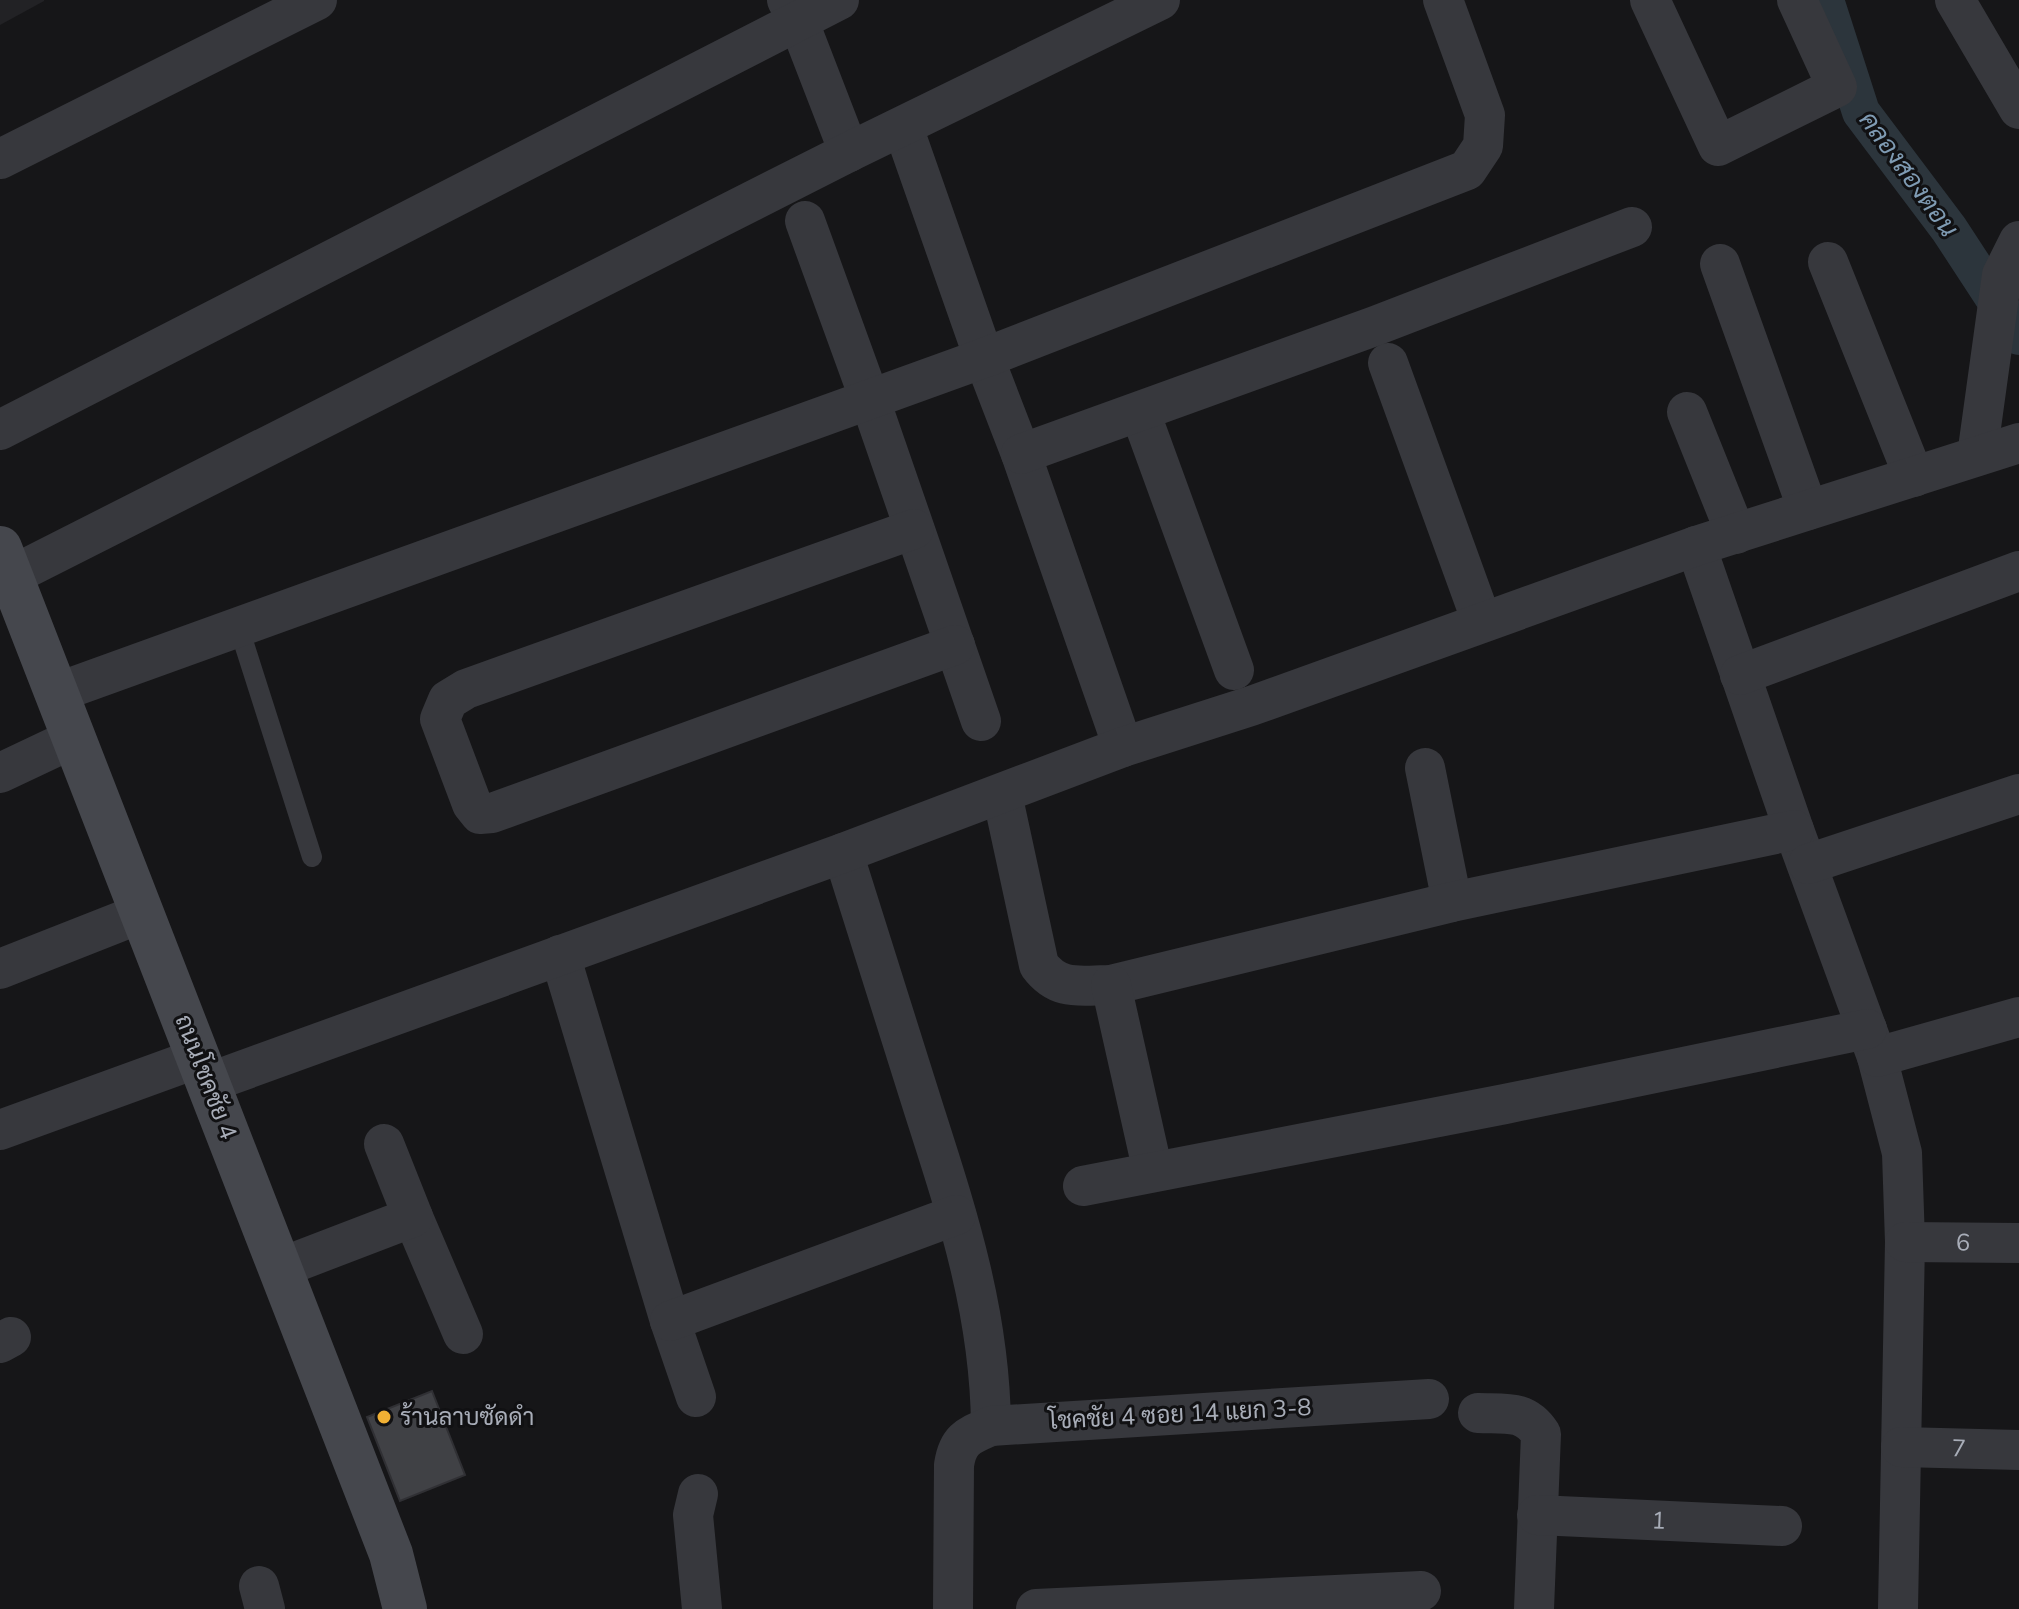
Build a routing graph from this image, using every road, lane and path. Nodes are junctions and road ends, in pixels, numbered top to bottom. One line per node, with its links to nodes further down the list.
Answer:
1 (317, 0): 12 (street)
2 (839, 0): 8 (street)
3 (1160, 0): 10 (street)
4 (1443, 0): 18 (street)
5 (1650, 0): 6 (street)
6 (1797, 0)
7 (1955, 0): 9 (street)
8 (793, 10): 11 (street); 23 (street)
9 (2019, 109)
10 (903, 127): 11 (street); 18 (street)
11 (849, 152): 32 (street)
12 (0, 159)
13 (805, 221): 20 (street)
14 (1632, 227): 21 (street)
15 (2011, 258): 26 (street)
16 (1828, 262): 27 (street)
17 (1720, 264): 28 (street)
18 (984, 358): 20 (street); 25 (street)
19 (1388, 363): 34 (street)
20 (870, 400): 29 (street); 35 (street)
21 (1140, 412): 25 (street); 37 (street)
22 (1687, 412): 30 (street)
23 (0, 430)
24 (2019, 443): 26 (street)
25 (1021, 454): 42 (street)
26 (1977, 456): 27 (street)
27 (1914, 477): 28 (street)
28 (1808, 510): 30 (street)
29 (914, 529): 36 (street); 36 (street)
30 (1736, 534): 31 (street)
31 (1696, 546): 34 (street); 38 (street)
32 (5, 562): 39 (street, ถนนโชคชัย 4)
33 (2019, 571): 38 (street)
34 (1482, 622): 42 (street)
35 (239, 628): 39 (street); 49 (lane)
36 (955, 645): 40 (street)
37 (1234, 670)
38 (1740, 675): 47 (street)
39 (56, 693): 41 (street, ถนนโชคชัย 4)
40 (981, 721)
41 (74, 738): 44 (street); 51 (street, ถนนโชคชัย 4)
42 (1123, 747): 45 (street)
43 (1425, 768): 50 (street)
44 (0, 773)
45 (1002, 794): 48 (street); 54 (street)
46 (2019, 794): 47 (street)
47 (1801, 847): 50 (street); 56 (street)
48 (843, 853): 52 (street); 62 (street)
49 (312, 857)
50 (1452, 902): 54 (street)
51 (142, 913): 53 (street); 57 (street, ถนนโชคชัย 4)
52 (560, 955): 57 (street); 67 (street)
53 (0, 969)
54 (1111, 985): 60 (street)
55 (2019, 1017): 56 (street)
56 (1872, 1043): 60 (street); 64 (street)
57 (203, 1070): 58 (street); 66 (street, ถนนโชคชัย 4)
58 (0, 1130)
59 (384, 1144): 63 (street)
60 (1153, 1172): 61 (street)
61 (1083, 1186)
62 (956, 1215): 67 (street); 72 (street)
63 (413, 1217): 66 (street); 68 (street)
64 (1905, 1242): 65 (street, 6); 73 (street)
65 (2019, 1243)
66 (280, 1268): 79 (street, ถนนโชคชัย 4)
67 (670, 1321): 69 (street)
68 (463, 1334)
69 (696, 1397)
70 (1429, 1399): 72 (street, โชคชัย 4 ซอย 14 แยก 3-8)
71 (1478, 1413): 76 (street)
72 (991, 1426): 81 (street, โชคชัย 4 ซอย 14 แยก 3-8)
73 (1901, 1447): 74 (street, 7); 84 (street)
74 (2019, 1450)
75 (698, 1494): 80 (street)
76 (1537, 1515): 77 (street, 1); 83 (street)
77 (1782, 1526)
78 (1421, 1591): 82 (street)
79 (405, 1609)
80 (702, 1609)
81 (953, 1609)
82 (1036, 1609)
83 (1534, 1609)
84 (1898, 1609)

